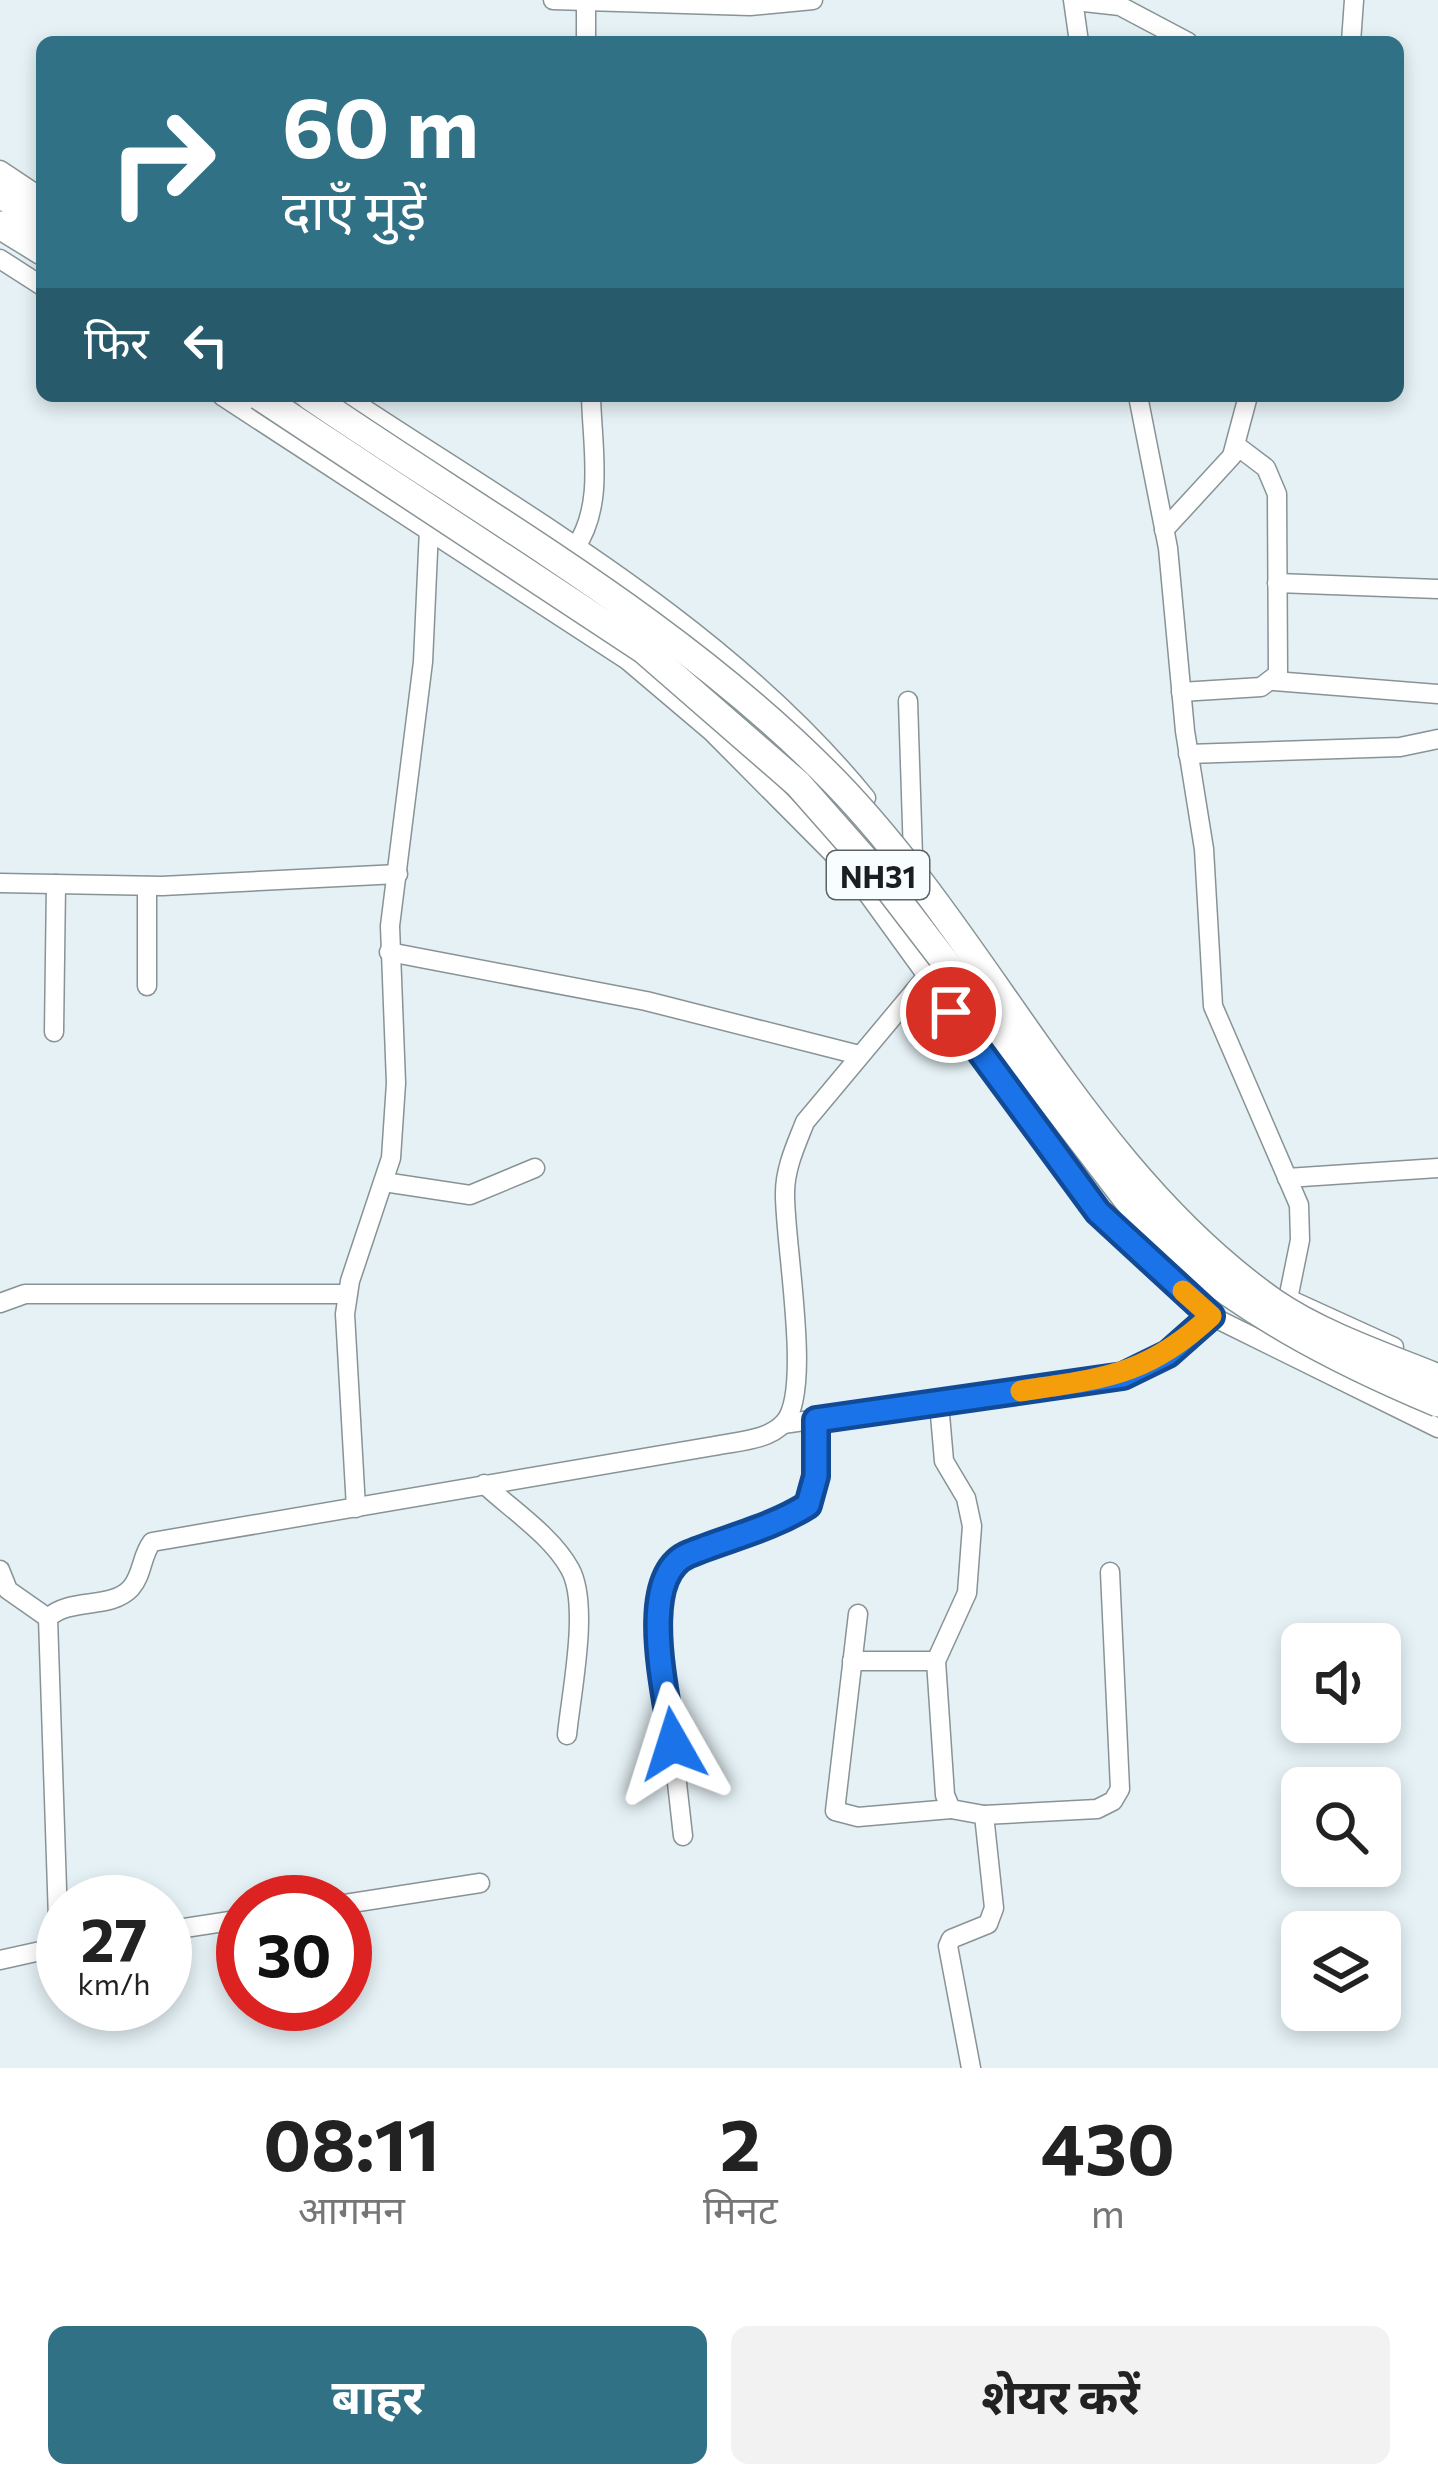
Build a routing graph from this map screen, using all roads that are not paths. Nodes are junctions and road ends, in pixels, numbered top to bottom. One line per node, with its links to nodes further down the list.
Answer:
1 (553, 0): 2 (street)
2 (586, 0): 3 (street); 6 (street)
3 (813, 0)
4 (1354, 0): 9 (street)
5 (1074, 1): 7 (street); 8 (street)
6 (586, 36)
7 (1078, 36)
8 (1177, 36)
9 (1351, 36)
10 (0, 170): 12 (street)
11 (0, 194): 13 (highway)
12 (36, 194)
13 (36, 217)
14 (0, 224): 15 (highway)
15 (36, 247)
16 (0, 259): 17 (street)
17 (36, 282)
18 (231, 402): 26 (street)
19 (268, 402): 59 (highway, NH31, bridge)
20 (319, 402): 57 (highway, NH31, bridge)
21 (354, 402): 28 (street)
22 (591, 402): 28 (street)
23 (1139, 402): 27 (street)
24 (1247, 402): 25 (street)
25 (1237, 446): 27 (street); 29 (street)
26 (428, 529): 38 (street); 44 (street)
27 (1164, 530): 33 (street)
28 (575, 548): 37 (street)
29 (1277, 583): 30 (street); 31 (street)
30 (1438, 590)
31 (1274, 681): 32 (street); 33 (street)
32 (1438, 694)
33 (1182, 695): 36 (street)
34 (908, 701): 37 (street)
35 (1438, 739): 36 (street)
36 (1188, 754): 50 (street)
37 (913, 856): 42 (street)
38 (398, 874): 41 (street); 43 (street)
39 (0, 883): 40 (street)
40 (56, 884): 41 (street); 46 (street)
41 (147, 886): 45 (street)
42 (965, 927): 44 (street); 54 (street)
43 (389, 952): 47 (street); 51 (street)
44 (928, 980): 47 (street); 55 (street)
45 (147, 986)
46 (54, 1032)
47 (859, 1055): 61 (street)
48 (536, 1168): 51 (street)
49 (1438, 1168): 50 (street)
50 (1287, 1178): 54 (street)
51 (384, 1182): 53 (street)
52 (3, 1294): 53 (street)
53 (347, 1294): 64 (street)
54 (1288, 1299): 56 (street)
55 (1211, 1316): 58 (street); 62 (street)
56 (1438, 1367)
57 (1438, 1378)
58 (939, 1403): 60 (street); 70 (street)
59 (1438, 1403)
60 (816, 1420): 61 (street); 74 (street)
61 (783, 1424): 63 (street)
62 (1438, 1428)
63 (484, 1484): 64 (street); 71 (street)
64 (356, 1508): 68 (street)
65 (0, 1570): 68 (street)
66 (1110, 1572): 73 (street)
67 (858, 1614): 69 (street)
68 (48, 1618): 75 (street)
69 (852, 1660): 70 (street); 72 (street)
70 (936, 1661): 72 (street)
71 (567, 1735)
72 (951, 1808): 73 (street)
73 (984, 1815): 80 (street)
74 (683, 1836)
75 (57, 1875)
76 (480, 1883): 77 (street)
77 (372, 1900)
78 (36, 1952): 79 (street)
79 (0, 1960)
80 (971, 2068)

